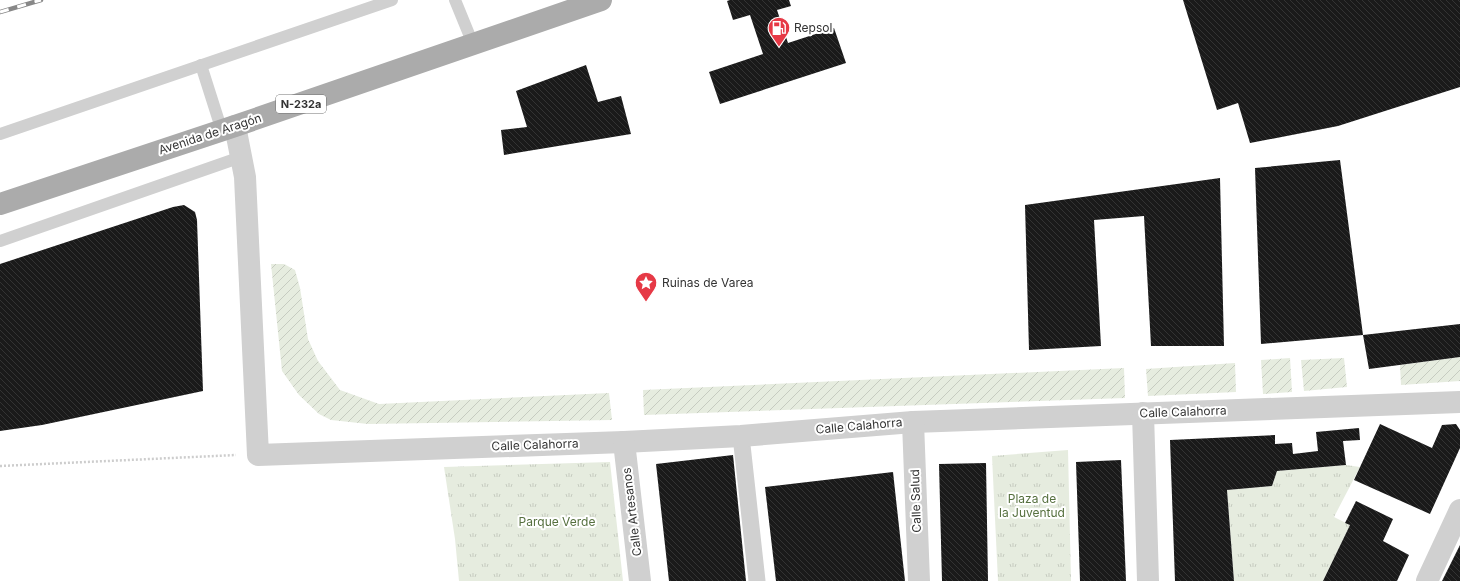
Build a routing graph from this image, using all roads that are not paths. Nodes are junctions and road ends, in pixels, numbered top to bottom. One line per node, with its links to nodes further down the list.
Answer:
1 (392, 0): 5 (lane)
2 (455, 0): 4 (lane)
3 (601, 0): 4 (main road, Avenida de Aragón / N-232a)
4 (473, 44): 6 (main road, Avenida de Aragón / N-232a)
5 (201, 65): 6 (lane); 7 (lane)
6 (229, 129): 8 (street); 9 (main road, Avenida de Aragón / N-232a)
7 (0, 134)
8 (241, 157): 10 (lane); 15 (street, Calle Calahorra)
9 (0, 204)
10 (0, 241)
11 (1460, 402): 12 (street, Calle Calahorra)
12 (1143, 413): 13 (street, Calle Calahorra); 20 (street)
13 (913, 422): 14 (street, Calle Calahorra); 19 (street, Calle Salud)
14 (741, 436): 15 (street, Calle Calahorra); 18 (street)
15 (624, 442): 17 (street, Calle Artesanos)
16 (1460, 510): 21 (street)
17 (640, 581)
18 (757, 581)
19 (919, 581)
20 (1148, 581)
21 (1427, 581)

